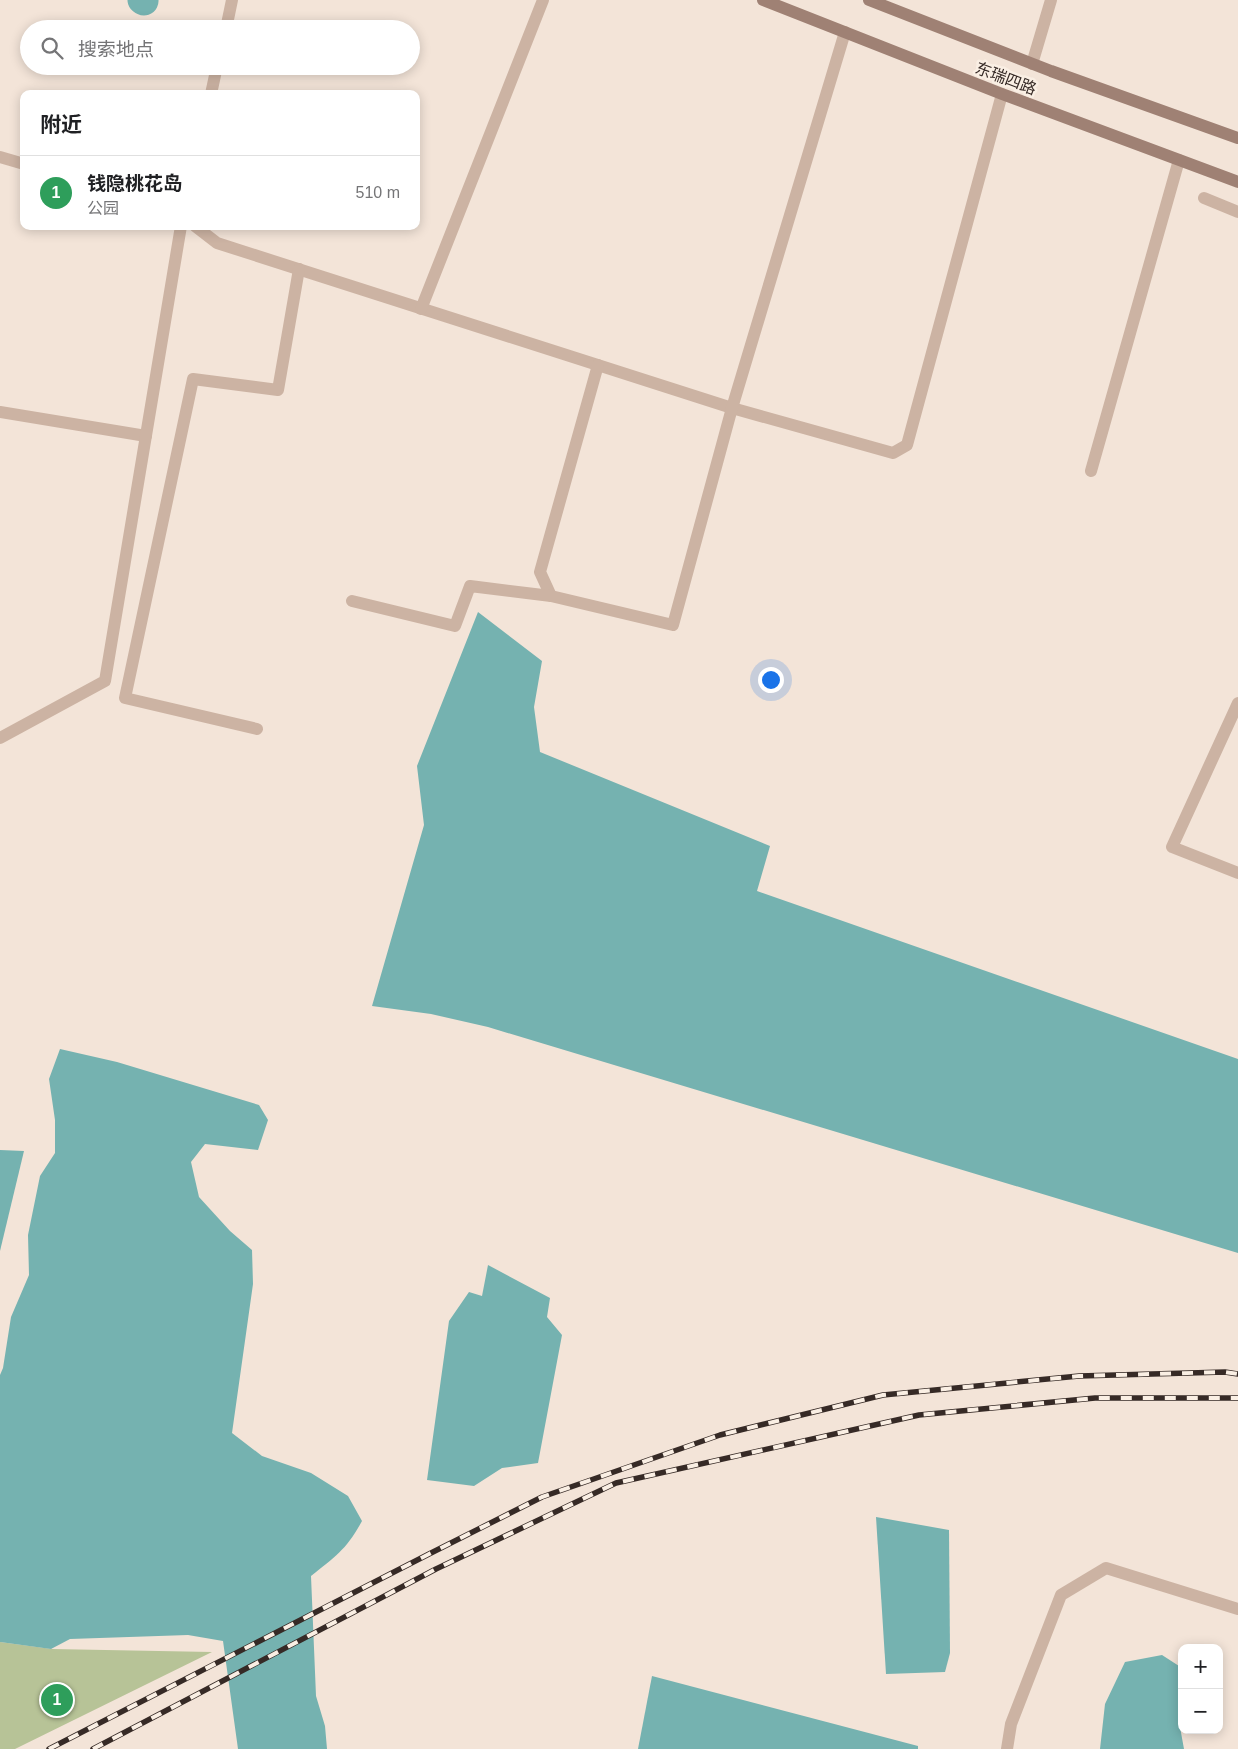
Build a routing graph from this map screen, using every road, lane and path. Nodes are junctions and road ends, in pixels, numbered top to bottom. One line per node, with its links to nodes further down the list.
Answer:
1 (232, 0): 6 (street)
2 (543, 0): 22 (street)
3 (763, 0): 7 (main road, 东瑞四路)
4 (1052, 0): 8 (street)
5 (874, 1): 8 (main road, 东瑞四路)
6 (228, 20)
7 (845, 32): 11 (main road, 东瑞四路); 24 (street)
8 (1032, 64): 12 (main road, 东瑞四路)
9 (215, 75): 10 (street)
10 (212, 90)
11 (1002, 94): 14 (main road, 东瑞四路); 24 (street)
12 (1238, 138)
13 (0, 157): 15 (street)
14 (1179, 160): 16 (main road, 东瑞四路); 27 (street)
15 (20, 163)
16 (1238, 182)
17 (1204, 198): 18 (street)
18 (1238, 212)
19 (180, 230): 26 (street)
20 (200, 230): 21 (street)
21 (298, 269): 22 (street); 31 (street)
22 (421, 308): 23 (street)
23 (598, 365): 24 (street); 28 (street)
24 (732, 408): 28 (street)
25 (0, 412): 26 (street)
26 (146, 436): 32 (street)
27 (1091, 472)
28 (551, 596): 29 (street)
29 (352, 601)
30 (1238, 703): 33 (street)
31 (257, 729)
32 (0, 738)
33 (1238, 873)
34 (1238, 1610): 35 (street)
35 (1007, 1749)

